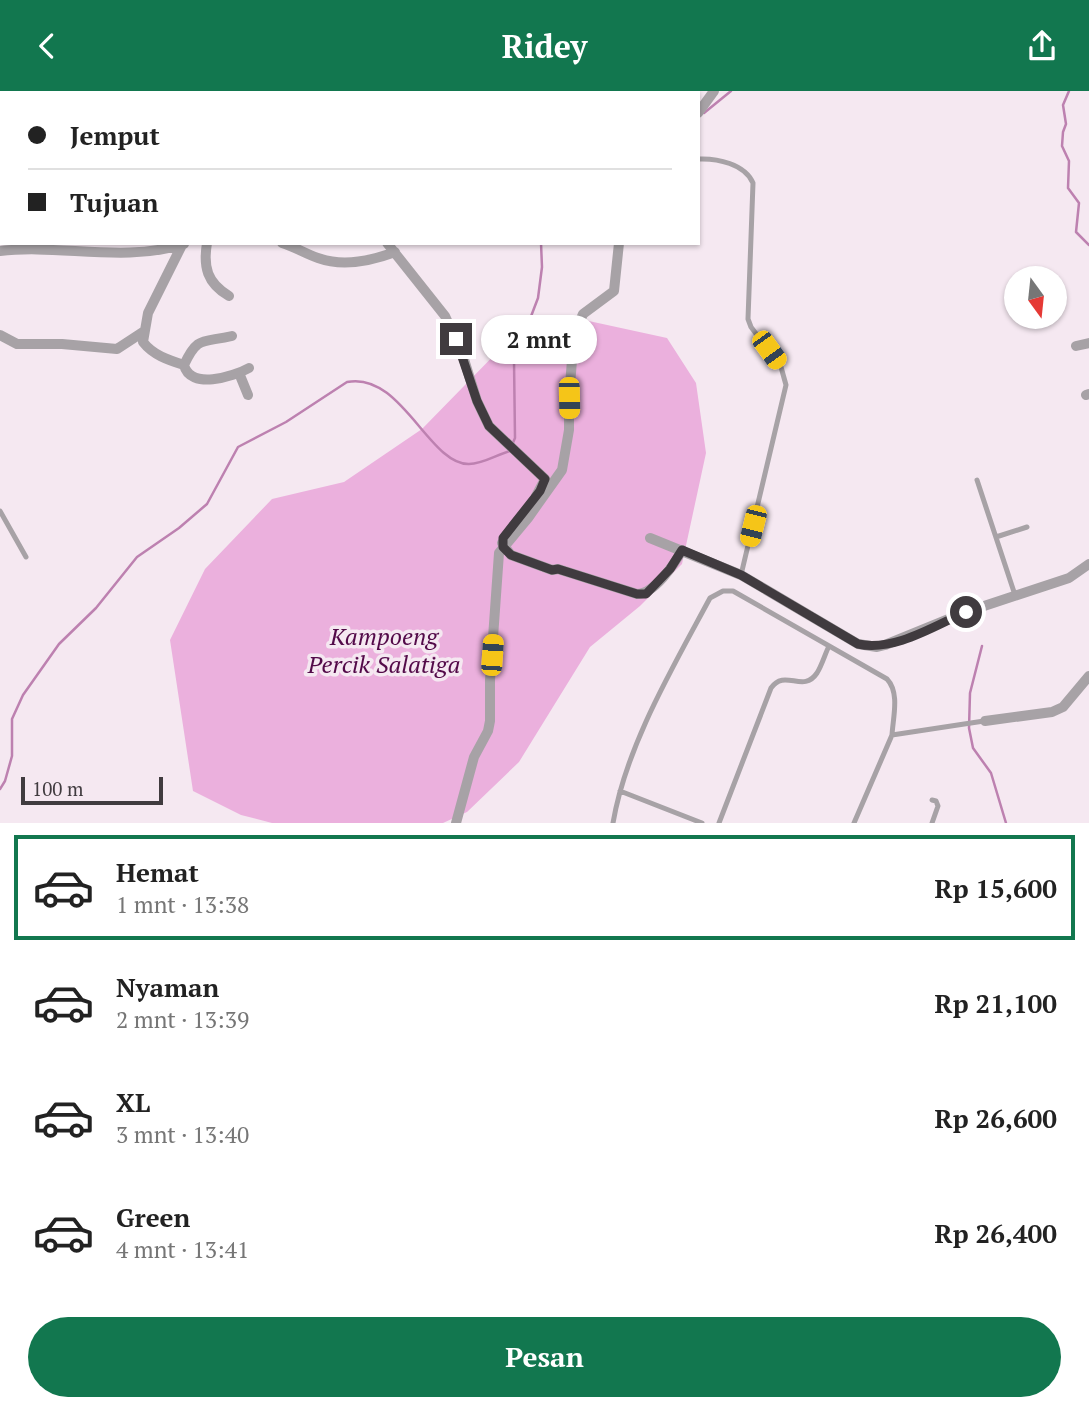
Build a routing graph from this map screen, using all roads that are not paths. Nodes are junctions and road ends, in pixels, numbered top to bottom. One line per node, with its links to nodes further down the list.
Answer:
1 (714, 91): 2 (street)
2 (700, 110)
3 (700, 159): 30 (lane)
4 (181, 245): 10 (street)
5 (184, 245): 14 (street)
6 (207, 245): 13 (street)
7 (287, 245): 11 (street)
8 (619, 245): 26 (street)
9 (29, 246): 10 (street); 12 (street)
10 (86, 247)
11 (391, 248): 26 (street)
12 (0, 251)
13 (229, 296)
14 (143, 333): 15 (street); 19 (street)
15 (0, 335)
16 (232, 336): 19 (street)
17 (1089, 343): 18 (street)
18 (1076, 346)
19 (184, 365): 20 (street)
20 (248, 395)
21 (977, 480): 24 (lane)
22 (0, 511): 28 (lane)
23 (1027, 527): 24 (lane)
24 (996, 537): 31 (lane)
25 (650, 538): 27 (street)
26 (503, 547): 27 (street); 38 (street)
27 (682, 550): 30 (street)
28 (26, 557)
29 (1089, 564): 31 (street)
30 (741, 575): 31 (street)
31 (1015, 595)
32 (828, 646): 35 (lane); 36 (lane); 41 (lane)
33 (1089, 676): 34 (street)
34 (985, 721): 35 (lane)
35 (892, 735): 42 (lane)
36 (620, 790): 39 (lane); 40 (lane)
37 (932, 800): 43 (lane)
38 (456, 823)
39 (613, 823)
40 (702, 823)
41 (719, 823)
42 (854, 823)
43 (932, 823)

